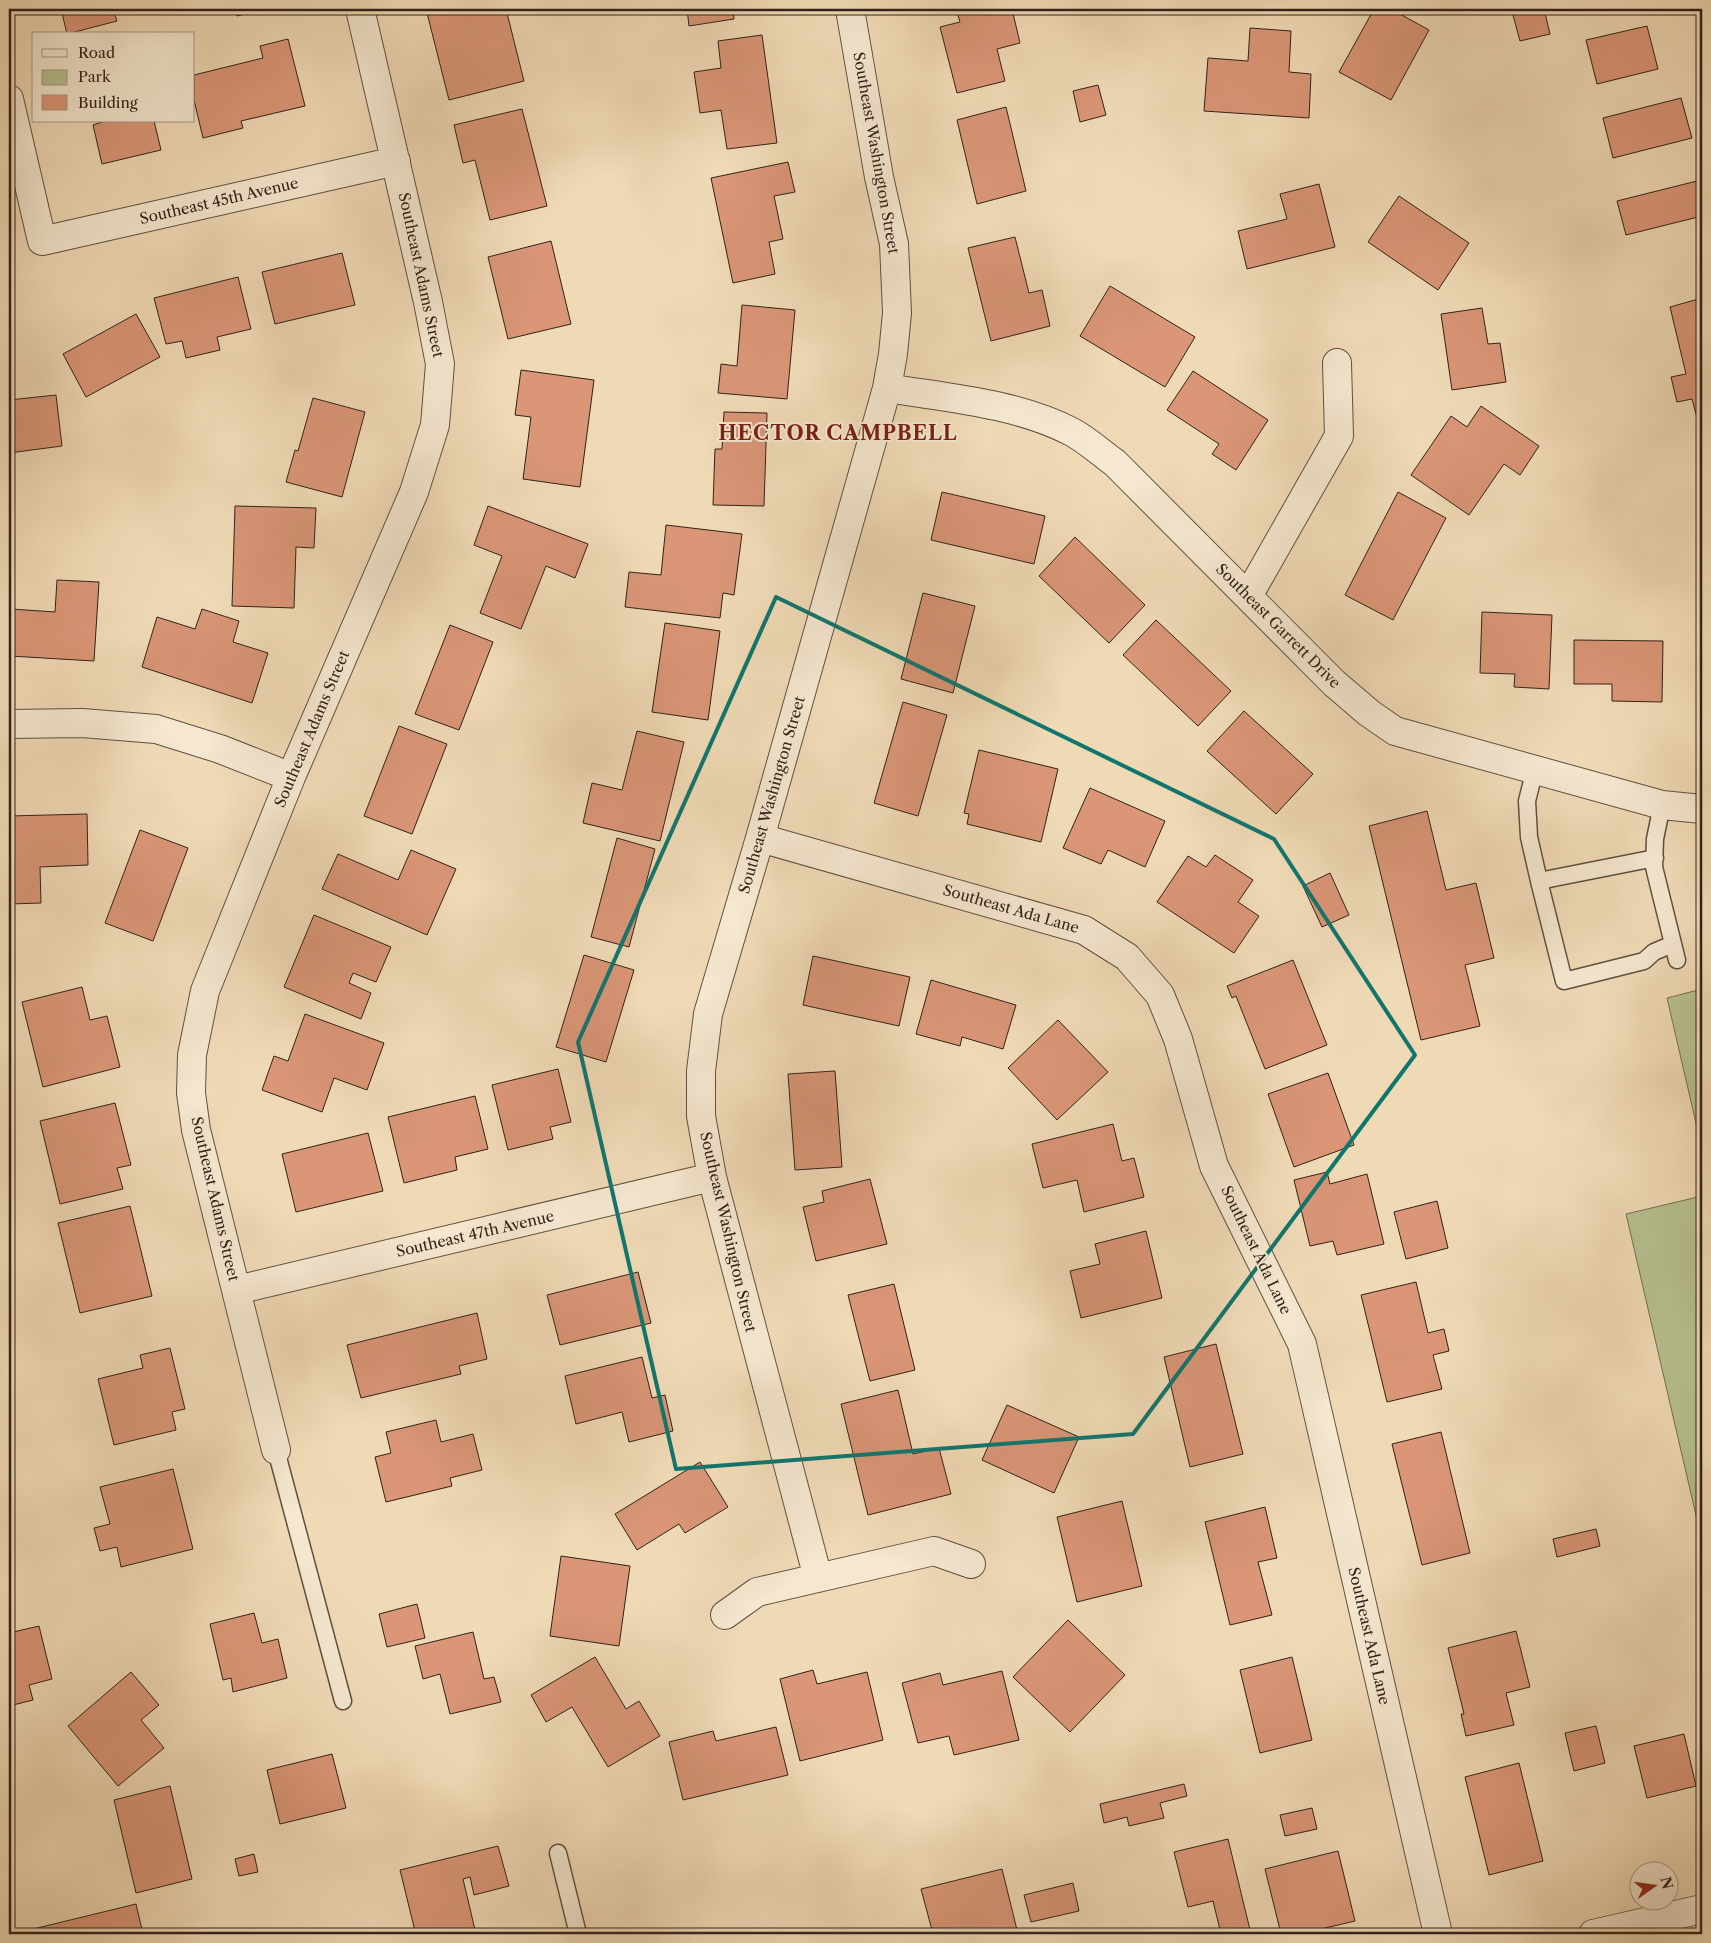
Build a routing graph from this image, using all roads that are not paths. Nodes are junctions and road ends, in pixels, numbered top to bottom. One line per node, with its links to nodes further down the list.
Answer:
1 (360, 9): 4 (street, Southeast Adams Street)
2 (850, 9): 6 (street, Southeast Washington Street)
3 (9, 99): 4 (street, Southeast 45th Avenue)
4 (396, 161): 10 (street, Southeast Adams Street)
5 (1337, 363): 7 (street)
6 (887, 388): 7 (street, Southeast Garrett Drive); 13 (street, Southeast Washington Street)
7 (1248, 596): 9 (street, Southeast Garrett Drive)
8 (9, 724): 10 (street)
9 (1535, 769): 11 (street, Southeast Garrett Drive); 15 (lane)
10 (291, 777): 19 (street, Southeast Adams Street)
11 (1662, 805): 12 (street, Southeast Garrett Drive); 14 (lane)
12 (1702, 809)
13 (760, 838): 18 (street, Southeast Washington Street); 28 (street, Southeast Ada Lane)
14 (1654, 858): 15 (lane); 16 (lane)
15 (1540, 881): 16 (lane)
16 (1673, 944): 17 (lane)
17 (1678, 960)
18 (712, 1177): 19 (street, Southeast 47th Avenue); 22 (street, Southeast Washington Street)
19 (237, 1290): 20 (street, Southeast Adams Street)
20 (276, 1450): 24 (lane)
21 (971, 1564): 22 (street)
22 (818, 1578): 23 (street)
23 (725, 1614)
24 (343, 1701)
25 (558, 1853): 27 (lane)
26 (1702, 1908): 29 (street)
27 (578, 1934)
28 (1438, 1934)
29 (1593, 1934)

